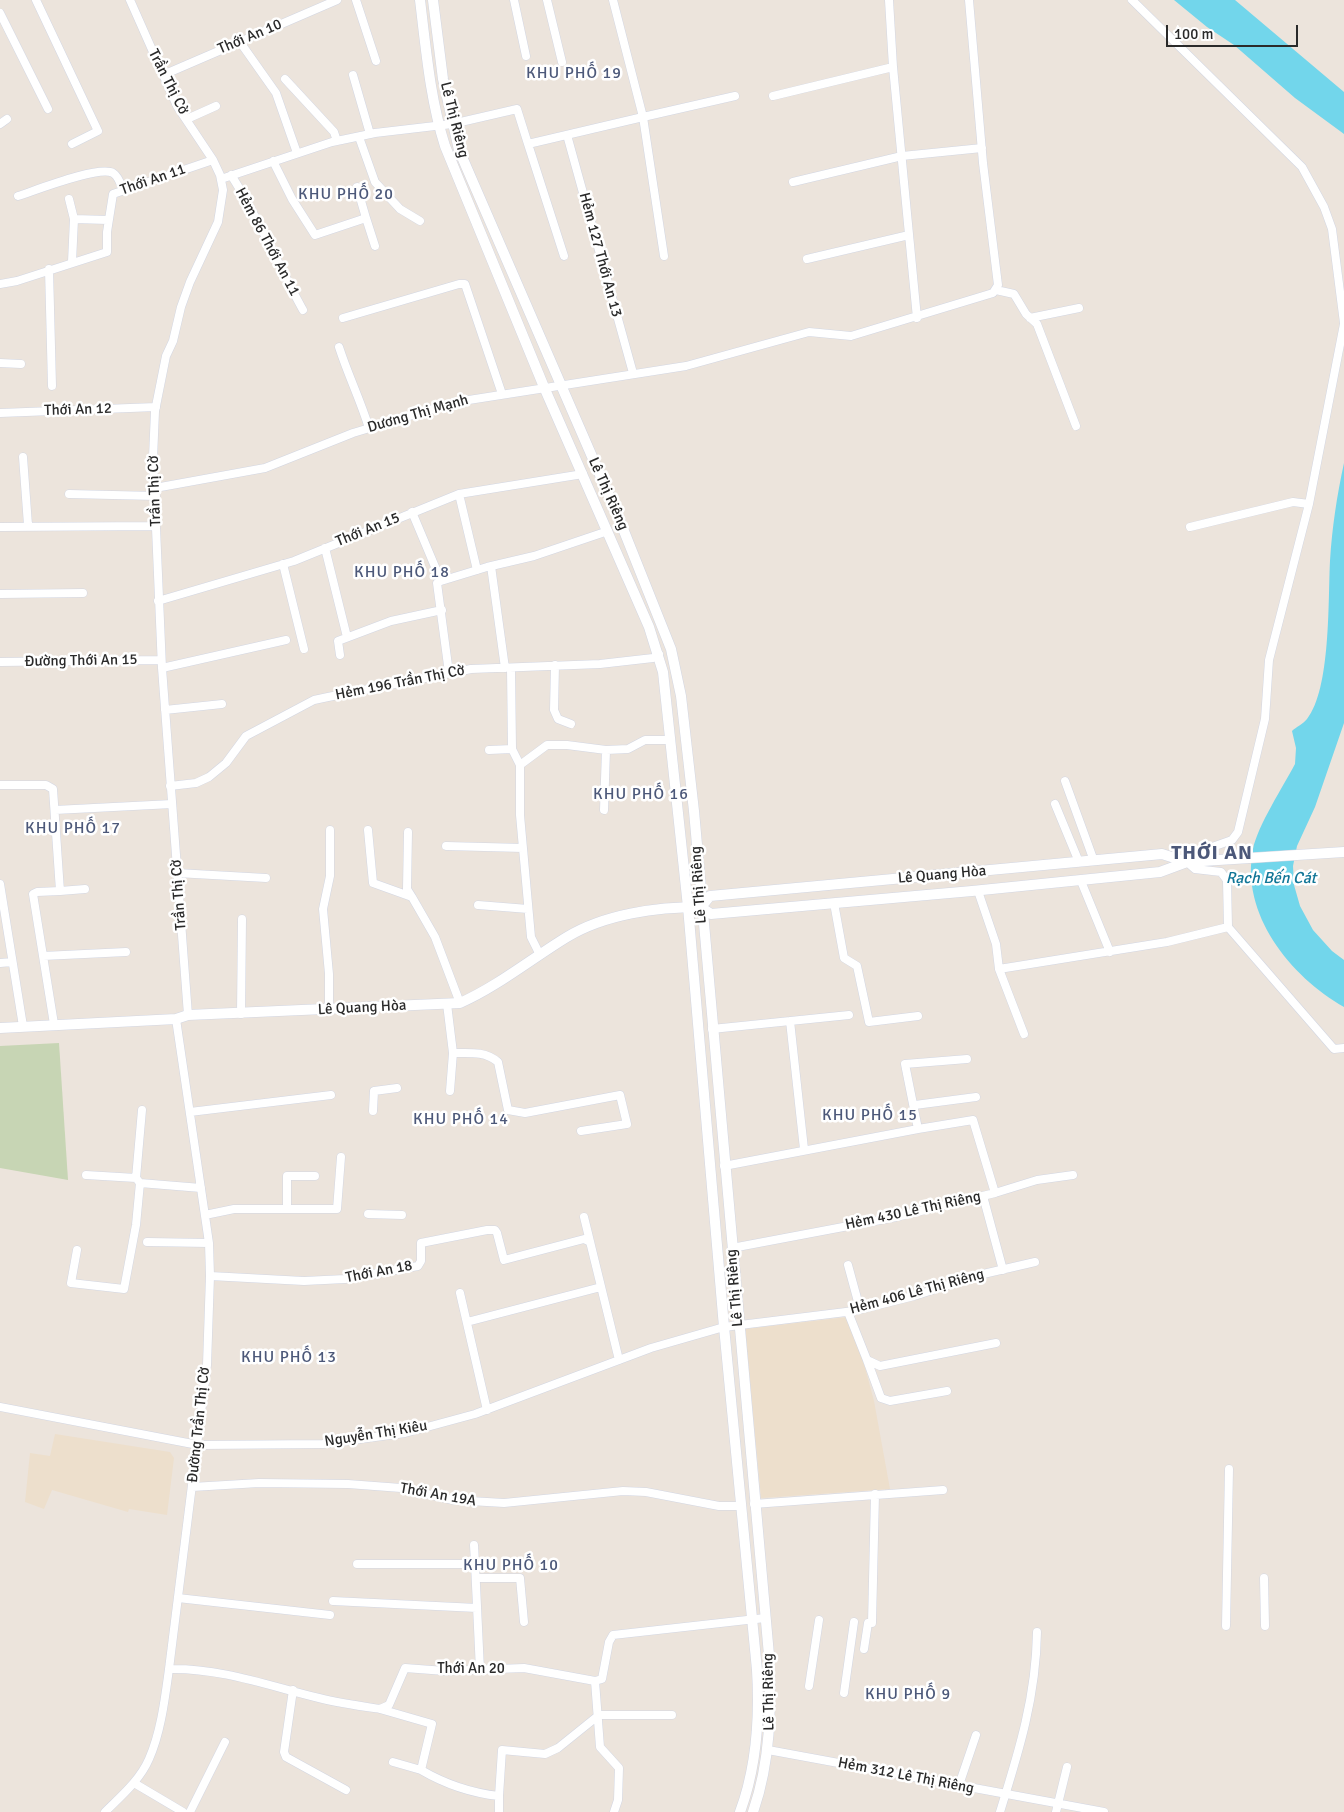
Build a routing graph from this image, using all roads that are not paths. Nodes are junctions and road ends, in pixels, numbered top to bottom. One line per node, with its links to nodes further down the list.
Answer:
1 (36, 0): 36 (street)
2 (130, 0): 19 (street, Trần Thị Cờ)
3 (337, 0): 14 (street, Thới An 10)
4 (356, 0): 16 (street)
5 (420, 0): 30 (street, Lê Thị Riêng)
6 (432, 0): 31 (street, Lê Thị Riêng)
7 (514, 0): 15 (street)
8 (547, 0): 17 (street)
9 (613, 0): 26 (street)
10 (889, 0): 18 (street)
11 (970, 0): 38 (street)
12 (1132, 0): 68 (street)
13 (0, 13): 25 (street)
14 (240, 42): 19 (street, Thới An 10); 39 (street)
15 (526, 56)
16 (376, 61)
17 (562, 62)
18 (893, 67): 23 (street); 40 (street)
19 (163, 74): 28 (street, Trần Thị Cờ)
20 (353, 75): 32 (street)
21 (285, 79): 35 (street)
22 (735, 96): 26 (street)
23 (773, 96)
24 (216, 106): 28 (street)
25 (48, 109)
26 (643, 117): 33 (street); 57 (street)
27 (8, 119): 29 (street)
28 (187, 119): 41 (street, Trần Thị Cờ)
29 (0, 124)
30 (438, 124): 31 (street); 32 (street); 75 (street, Lê Thị Riêng)
31 (452, 124): 37 (street); 73 (street, Lê Thị Riêng)
32 (370, 134): 34 (street)
33 (568, 135): 37 (street); 72 (street, Hẻm 127 Thới An 13)
34 (359, 136): 35 (street); 53 (street)
35 (337, 141): 39 (street)
36 (72, 144)
37 (528, 144): 56 (street)
38 (982, 148): 40 (street); 62 (street)
39 (297, 153): 42 (street)
40 (902, 156): 45 (street); 54 (street)
41 (213, 160): 44 (street, Trần Thị Cờ); 47 (street, Thới An 11)
42 (273, 160): 43 (street); 50 (street)
43 (231, 175): 44 (street); 64 (street, Hẻm 86 Thới An 11)
44 (221, 179): 77 (street, Trần Thị Cờ)
45 (793, 182)
46 (357, 187): 50 (street)
47 (123, 190): 48 (street); 52 (street, Thới An 11)
48 (18, 196)
49 (69, 199): 51 (street)
50 (366, 218): 55 (street)
51 (74, 219): 52 (street); 59 (street)
52 (108, 220): 59 (street, Thới An 11)
53 (420, 222)
54 (909, 235): 58 (street); 66 (street)
55 (374, 246)
56 (564, 256)
57 (664, 256)
58 (807, 259)
59 (72, 262): 60 (street, Thới An 11)
60 (49, 269): 61 (street, Thới An 11); 74 (street)
61 (0, 284)
62 (996, 290): 66 (street, Dương Thị Mạnh); 67 (street)
63 (1079, 308): 67 (street)
64 (303, 310)
65 (343, 318): 76 (street)
66 (917, 318): 72 (street, Dương Thị Mạnh)
67 (1030, 318): 79 (street)
68 (1344, 323): 86 (street)
69 (339, 347): 80 (street)
70 (0, 363): 71 (street)
71 (21, 364)
72 (633, 374): 73 (street, Dương Thị Mạnh)
73 (560, 385): 75 (street, Dương Thị Mạnh); 147 (street, Lê Thị Riêng)
74 (52, 386)
75 (544, 387): 76 (street, Dương Thị Mạnh); 82 (street, Lê Thị Riêng)
76 (502, 394): 80 (street, Dương Thị Mạnh)
77 (156, 407): 78 (street, Thới An 12); 83 (street, Trần Thị Cờ)
78 (0, 413)
79 (1076, 426)
80 (369, 428): 83 (street, Dương Thị Mạnh)
81 (23, 457): 88 (street)
82 (582, 474): 85 (street, Thới An 15); 92 (street, Lê Thị Riêng)
83 (156, 492): 84 (street, Dương Thị Mạnh); 90 (street, Trần Thị Cờ)
84 (70, 494)
85 (459, 494): 87 (street, Thới An 15); 96 (street)
86 (1309, 504): 91 (street); 135 (street)
87 (412, 512): 93 (street, Thới An 15); 97 (street)
88 (28, 525): 89 (street); 90 (street)
89 (0, 526)
90 (156, 526): 100 (street, Trần Thị Cờ)
91 (1190, 527)
92 (608, 531): 95 (street); 105 (street, Lê Thị Riêng)
93 (325, 548): 94 (street, Thới An 15); 102 (street)
94 (283, 564): 100 (street, Thới An 15); 104 (street)
95 (491, 566): 96 (street); 110 (street)
96 (476, 570): 97 (street)
97 (441, 581): 101 (street)
98 (83, 593): 99 (street)
99 (0, 594)
100 (158, 601): 108 (street, Trần Thị Cờ)
101 (442, 610): 102 (street); 111 (street)
102 (347, 637): 106 (street)
103 (286, 640): 108 (street, Đường Thới An 15)
104 (304, 649)
105 (658, 654): 109 (street, Hẻm 196 Trần Thị Cờ); 115 (street, Lê Thị Riêng)
106 (340, 655)
107 (0, 662): 108 (street, Đường Thới An 15)
108 (161, 664): 113 (street, Trần Thị Cờ)
109 (555, 665): 110 (street, Hẻm 196 Trần Thị Cờ); 114 (street)
110 (508, 668): 111 (street, Hẻm 196 Trần Thị Cờ); 116 (street)
111 (449, 673): 122 (street, Hẻm 196 Trần Thị Cờ)
112 (222, 704): 113 (street)
113 (165, 710): 122 (street, Trần Thị Cờ)
114 (571, 724)
115 (669, 740): 118 (street); 146 (street, Lê Thị Riêng)
116 (512, 749): 117 (street); 119 (street)
117 (489, 750)
118 (606, 750): 119 (street); 126 (street)
119 (520, 765): 131 (street)
120 (1065, 781): 133 (street)
121 (0, 786): 125 (street)
122 (170, 786): 123 (street, Trần Thị Cờ)
123 (172, 804): 125 (street); 136 (street, Trần Thị Cờ)
124 (1055, 804): 134 (street)
125 (55, 810): 141 (street)
126 (604, 810)
127 (330, 830): 160 (street)
128 (368, 830): 143 (street)
129 (408, 832): 143 (street)
130 (446, 846): 131 (street)
131 (523, 848): 148 (street)
132 (1344, 852): 135 (street, Lê Quang Hòa)
133 (1094, 860): 134 (street, Lê Quang Hòa); 135 (street, Lê Quang Hòa)
134 (1079, 862): 147 (street, Lê Quang Hòa)
135 (1187, 862): 138 (street, Lê Quang Hòa); 150 (street)
136 (177, 873): 137 (street); 162 (street, Trần Thị Cờ)
137 (266, 878)
138 (1080, 880): 142 (street, Lê Quang Hòa); 152 (street)
139 (0, 884): 155 (street)
140 (85, 889): 141 (street)
141 (60, 891): 154 (street)
142 (978, 891): 144 (street, Lê Quang Hòa); 157 (street)
143 (412, 897): 158 (street)
144 (834, 903): 147 (street, Lê Quang Hòa); 164 (street)
145 (478, 905): 148 (street)
146 (688, 907): 147 (street, Lê Quang Hòa); 153 (street, Lê Quang Hòa); 215 (street, Lê Thị Riêng)
147 (700, 907): 170 (street, Lê Thị Riêng)
148 (528, 909): 153 (street)
149 (242, 919): 161 (street)
150 (1228, 927): 152 (street); 172 (street)
151 (126, 952): 154 (street)
152 (1110, 952): 157 (street)
153 (540, 955): 158 (street, Lê Quang Hòa)
154 (43, 956): 167 (street)
155 (12, 962): 156 (street); 168 (street)
156 (0, 963)
157 (999, 968): 171 (street)
158 (460, 1003): 159 (street, Lê Quang Hòa)
159 (447, 1004): 160 (street, Lê Quang Hòa); 173 (street)
160 (329, 1010): 161 (street, Lê Quang Hòa)
161 (241, 1014): 162 (street, Lê Quang Hòa)
162 (188, 1015): 165 (street, Lê Quang Hòa)
163 (849, 1015): 166 (street)
164 (918, 1016)
165 (176, 1019): 167 (street, Lê Quang Hòa); 182 (street, Đường Trần Thị Cờ)
166 (790, 1021): 170 (street); 185 (street)
167 (54, 1024): 168 (street, Lê Quang Hòa)
168 (23, 1026): 169 (street, Lê Quang Hòa)
169 (0, 1028)
170 (712, 1029): 187 (street, Lê Thị Riêng)
171 (1024, 1034)
172 (1344, 1048)
173 (453, 1054): 176 (street); 184 (street)
174 (967, 1059): 179 (street)
175 (397, 1088): 181 (street)
176 (450, 1091)
177 (331, 1095): 182 (street)
178 (976, 1097): 179 (street)
179 (915, 1105): 183 (street)
180 (142, 1110): 191 (street)
181 (373, 1111)
182 (190, 1112): 192 (street, Đường Trần Thị Cờ)
183 (918, 1129): 185 (street); 193 (street, Hẻm 430 Lê Thị Riêng)
184 (581, 1131)
185 (804, 1149): 187 (street)
186 (341, 1157): 195 (street)
187 (724, 1166): 203 (street, Lê Thị Riêng)
188 (86, 1175): 191 (street)
189 (1073, 1175): 193 (street)
190 (315, 1176): 195 (street)
191 (138, 1180): 192 (street); 204 (street)
192 (201, 1188): 197 (street, Đường Trần Thị Cờ)
193 (995, 1193): 194 (street, Hẻm 430 Lê Thị Riêng)
194 (983, 1196): 203 (street, Hẻm 430 Lê Thị Riêng); 207 (street)
195 (287, 1209): 197 (street)
196 (368, 1214): 198 (street)
197 (205, 1215): 202 (street, Đường Trần Thị Cờ)
198 (402, 1215)
199 (584, 1217): 201 (street)
200 (147, 1242): 202 (street)
201 (588, 1242): 208 (street, Thới An 18); 209 (street)
202 (209, 1243): 208 (street, Đường Trần Thị Cờ)
203 (732, 1248): 214 (street, Lê Thị Riêng)
204 (77, 1250)
205 (1035, 1262): 207 (street, Hẻm 406 Lê Thị Riêng)
206 (848, 1265): 211 (street)
207 (1002, 1270): 211 (street, Hẻm 406 Lê Thị Riêng)
208 (210, 1276): 222 (street, Đường Trần Thị Cờ)
209 (601, 1287): 213 (street); 217 (street)
210 (460, 1293): 213 (street)
211 (860, 1309): 212 (street, Hẻm 406 Lê Thị Riêng)
212 (848, 1312): 214 (street, Hẻm 406 Lê Thị Riêng); 218 (street)
213 (467, 1322): 221 (street)
214 (738, 1324): 215 (street, Nguyễn Thị Kiêu); 227 (street, Lê Thị Riêng)
215 (724, 1327): 217 (street, Nguyễn Thị Kiêu); 228 (street, Lê Thị Riêng)
216 (996, 1343): 218 (street)
217 (619, 1360): 221 (street, Nguyễn Thị Kiêu)
218 (867, 1360): 219 (street)
219 (947, 1391)
220 (0, 1407): 222 (street, Nguyễn Thị Kiêu)
221 (487, 1410): 222 (street, Nguyễn Thị Kiêu)
222 (198, 1446): 224 (street, Đường Trần Thị Cờ)
223 (1228, 1469): 243 (street)
224 (192, 1487): 228 (street, Thới An 19A); 234 (street, Đường Trần Thị Cờ)
225 (943, 1490): 226 (street)
226 (875, 1494): 227 (street); 246 (street)
227 (754, 1504): 238 (street, Lê Thị Riêng)
228 (741, 1506): 239 (street, Lê Thị Riêng)
229 (474, 1544): 231 (street)
230 (357, 1564): 231 (street)
231 (475, 1564): 232 (street)
232 (476, 1578): 236 (street); 241 (street)
233 (1264, 1578): 244 (street)
234 (178, 1598): 237 (street); 247 (street, Đường Trần Thị Cờ)
235 (332, 1600): 236 (street)
236 (477, 1608): 248 (street)
237 (330, 1615)
238 (766, 1618): 239 (street); 258 (street, Lê Thị Riêng)
239 (753, 1620): 249 (street); 273 (street, Lê Thị Riêng)
240 (819, 1620): 250 (street)
241 (524, 1622)
242 (854, 1622): 252 (street)
243 (1226, 1626)
244 (1265, 1626)
245 (1036, 1632): 265 (street)
246 (864, 1649)
247 (169, 1669): 251 (street); 262 (street, Đường Trần Thị Cờ)
248 (480, 1670): 249 (street, Thới An 20); 253 (street, Thới An 20)
249 (595, 1681): 254 (street)
250 (809, 1686)
251 (293, 1690): 253 (street); 264 (street)
252 (844, 1693)
253 (380, 1709): 261 (street)
254 (598, 1716): 255 (street); 266 (street); 272 (street)
255 (672, 1716)
256 (976, 1735): 263 (street)
257 (225, 1742): 270 (street)
258 (768, 1750): 263 (street, Hẻm 312 Lê Thị Riêng); 274 (street, Lê Thị Riêng)
259 (392, 1762): 261 (street)
260 (1067, 1768): 267 (street)
261 (421, 1770): 266 (street)
262 (134, 1783): 268 (street, Đường Trần Thị Cờ); 269 (street)
263 (958, 1785): 265 (street, Hẻm 312 Lê Thị Riêng)
264 (346, 1790)
265 (1005, 1794): 267 (street, Hẻm 312 Lê Thị Riêng); 275 (street)
266 (499, 1796): 271 (street)
267 (1057, 1808): 276 (street, Hẻm 312 Lê Thị Riêng)
268 (105, 1812)
269 (182, 1812)
270 (190, 1812)
271 (500, 1812)
272 (614, 1812)
273 (740, 1812)
274 (753, 1812)
275 (1000, 1812)
276 (1104, 1812)

